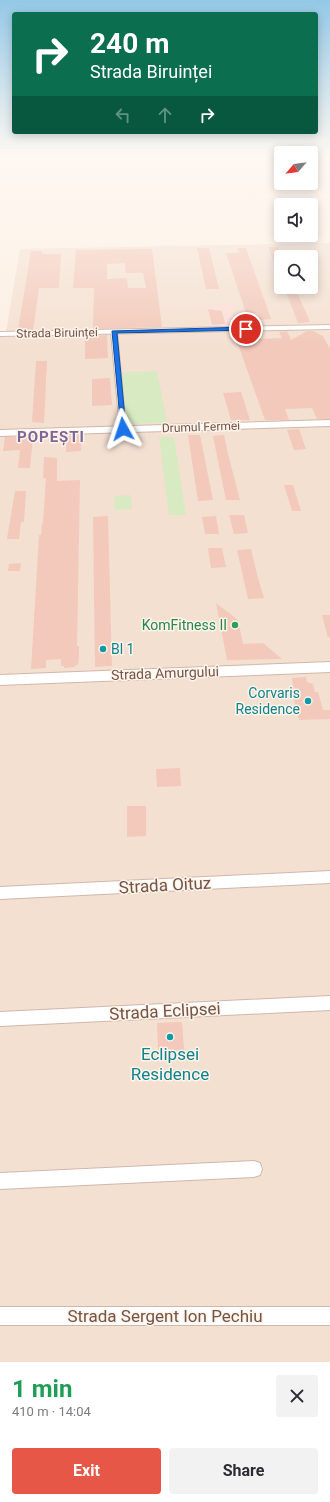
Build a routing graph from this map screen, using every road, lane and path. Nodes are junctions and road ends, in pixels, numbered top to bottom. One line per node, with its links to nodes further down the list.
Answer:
1 (330, 327): 2 (street, Strada Biruinței)
2 (114, 332): 3 (street, Strada Biruinței); 5 (street)
3 (0, 334)
4 (330, 423): 5 (street, Drumul Fermei)
5 (123, 429): 6 (street, Drumul Fermei)
6 (0, 433)
7 (330, 667): 8 (street, Strada Amurgului)
8 (0, 680)
9 (330, 877): 10 (street, Strada Oituz)
10 (0, 893)
11 (330, 1003): 12 (street, Strada Eclipsei)
12 (0, 1019)
13 (254, 1169): 14 (street)
14 (0, 1181)
15 (0, 1316): 16 (street, Strada Sergent Ion Pechiu)
16 (330, 1316)

